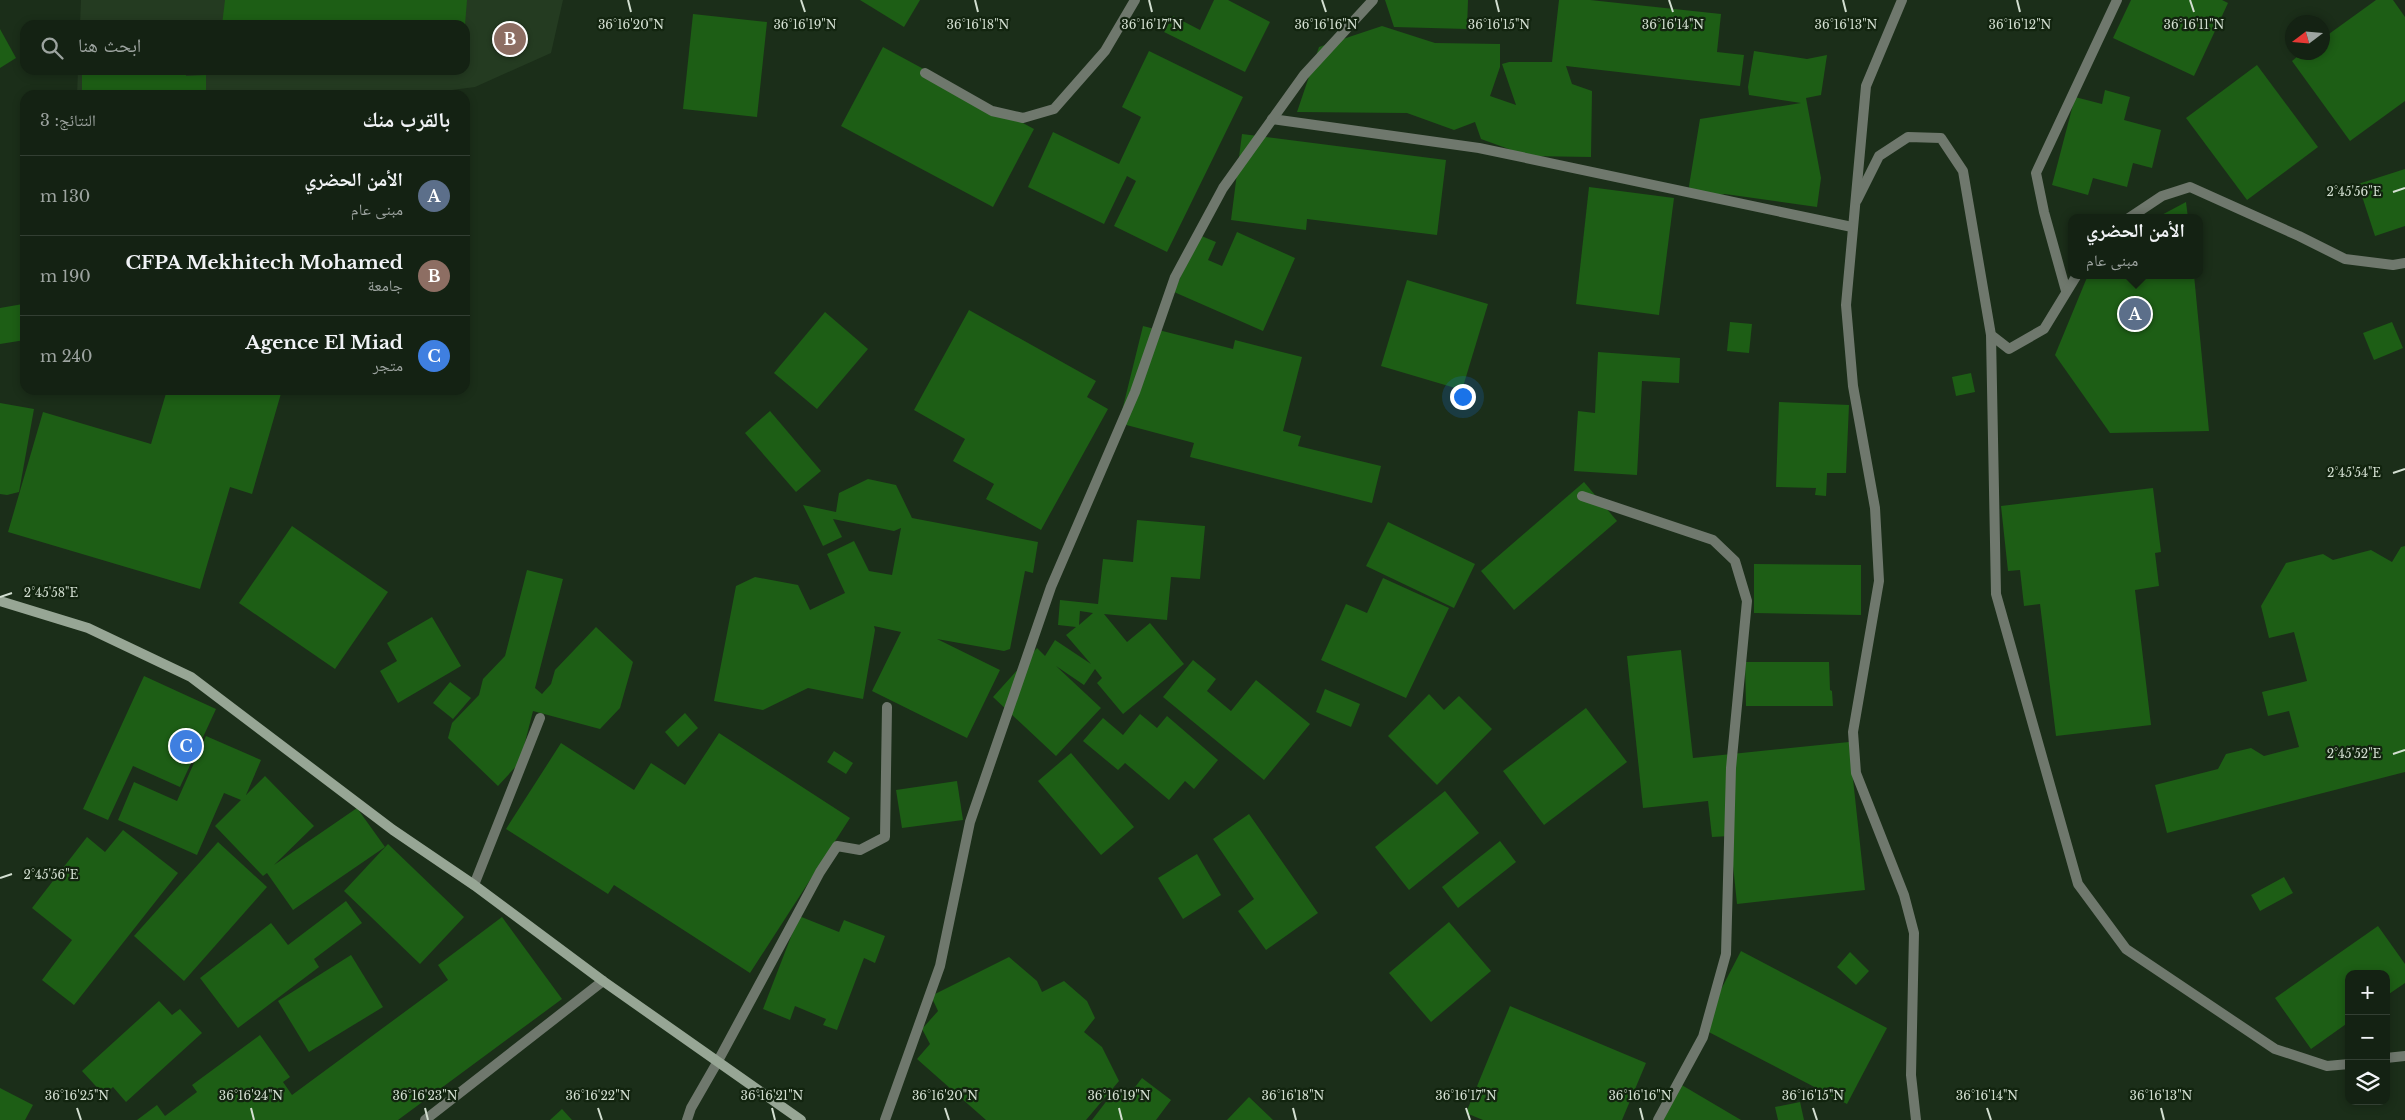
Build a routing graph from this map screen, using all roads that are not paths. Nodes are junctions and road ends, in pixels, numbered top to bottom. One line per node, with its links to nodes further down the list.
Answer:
1 (1136, 0): 5 (street)
2 (1373, 0): 6 (street)
3 (1902, 0): 7 (street)
4 (2117, 0): 12 (street)
5 (925, 73)
6 (1272, 119): 9 (street); 27 (street)
7 (1853, 208): 9 (street); 13 (street)
8 (2135, 214): 10 (street)
9 (1852, 227): 29 (street)
10 (2405, 263)
11 (2074, 279): 12 (street)
12 (2066, 291): 13 (street)
13 (1991, 336): 23 (street)
14 (1582, 496): 28 (street)
15 (0, 601): 18 (main road)
16 (887, 707): 22 (street)
17 (540, 718): 18 (street)
18 (474, 885): 19 (main road)
19 (604, 981): 22 (main road); 24 (street)
20 (2405, 1056): 21 (street)
21 (2390, 1058)
22 (718, 1061): 25 (street); 26 (main road)
23 (2345, 1064)
24 (425, 1120)
25 (687, 1120)
26 (800, 1120)
27 (885, 1120)
28 (1658, 1120)
29 (1916, 1120)

